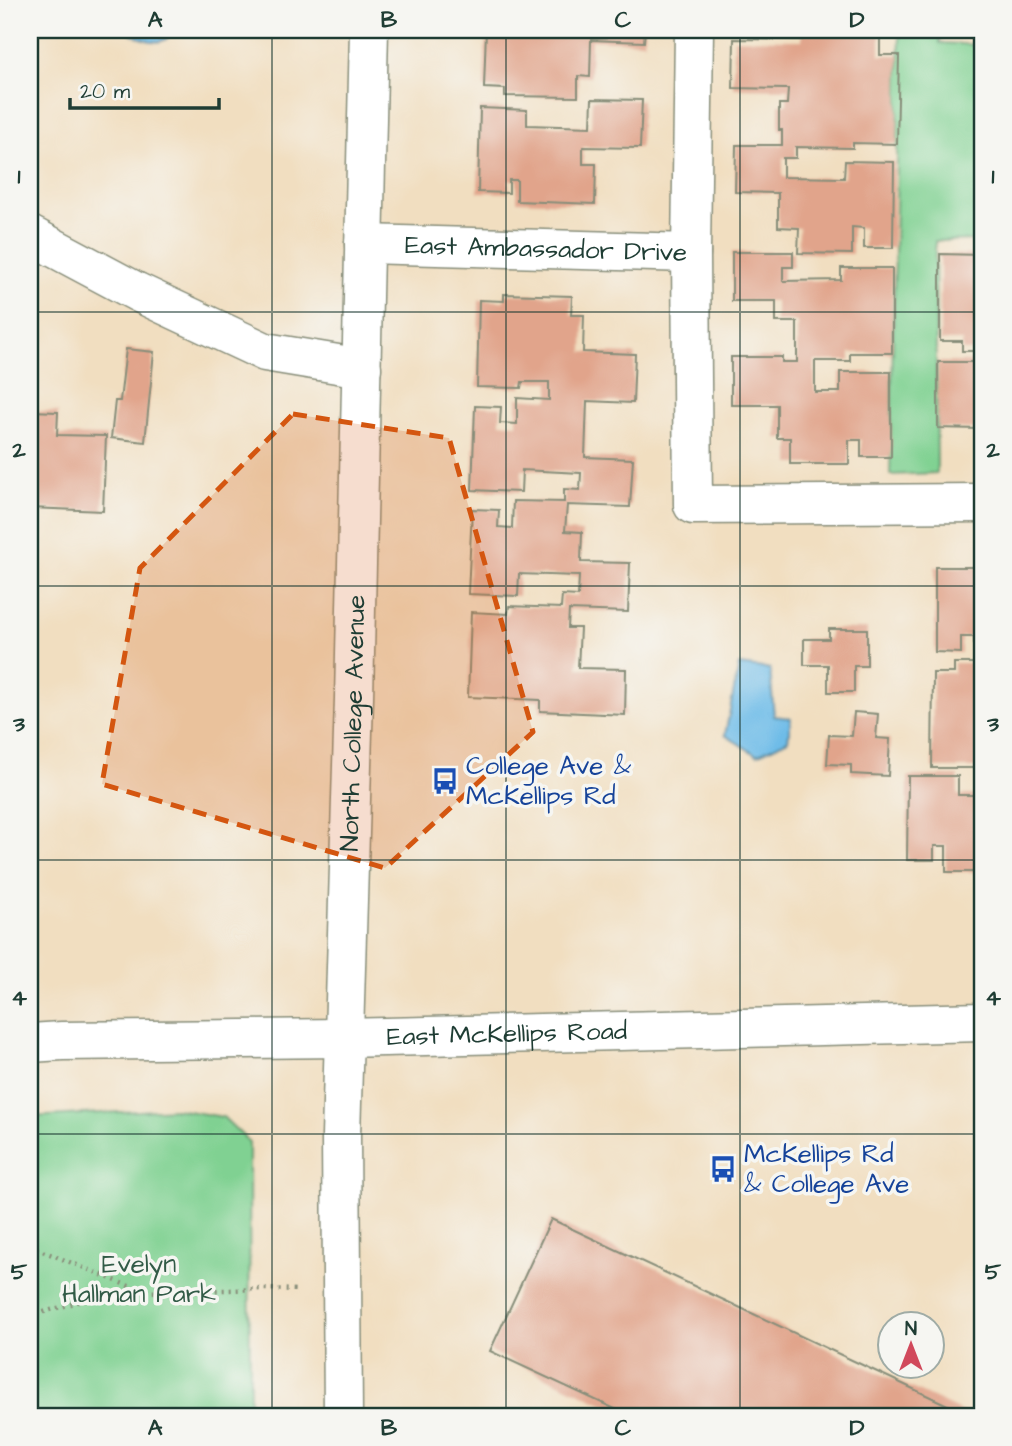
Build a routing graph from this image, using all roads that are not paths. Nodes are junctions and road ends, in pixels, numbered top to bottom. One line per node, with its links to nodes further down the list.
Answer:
1 (369, 30): 4 (street, North College Avenue)
2 (694, 30): 5 (street)
3 (30, 235): 6 (street)
4 (364, 244): 5 (street, East Ambassador Drive); 6 (street, North College Avenue)
5 (691, 253): 7 (street, East Ambassador Drive)
6 (362, 368): 9 (street, North College Avenue)
7 (982, 503)
8 (982, 1022): 9 (street, East McKellips Road)
9 (344, 1038): 10 (street, East McKellips Road); 11 (street, North College Avenue)
10 (30, 1043)
11 (343, 1416)

